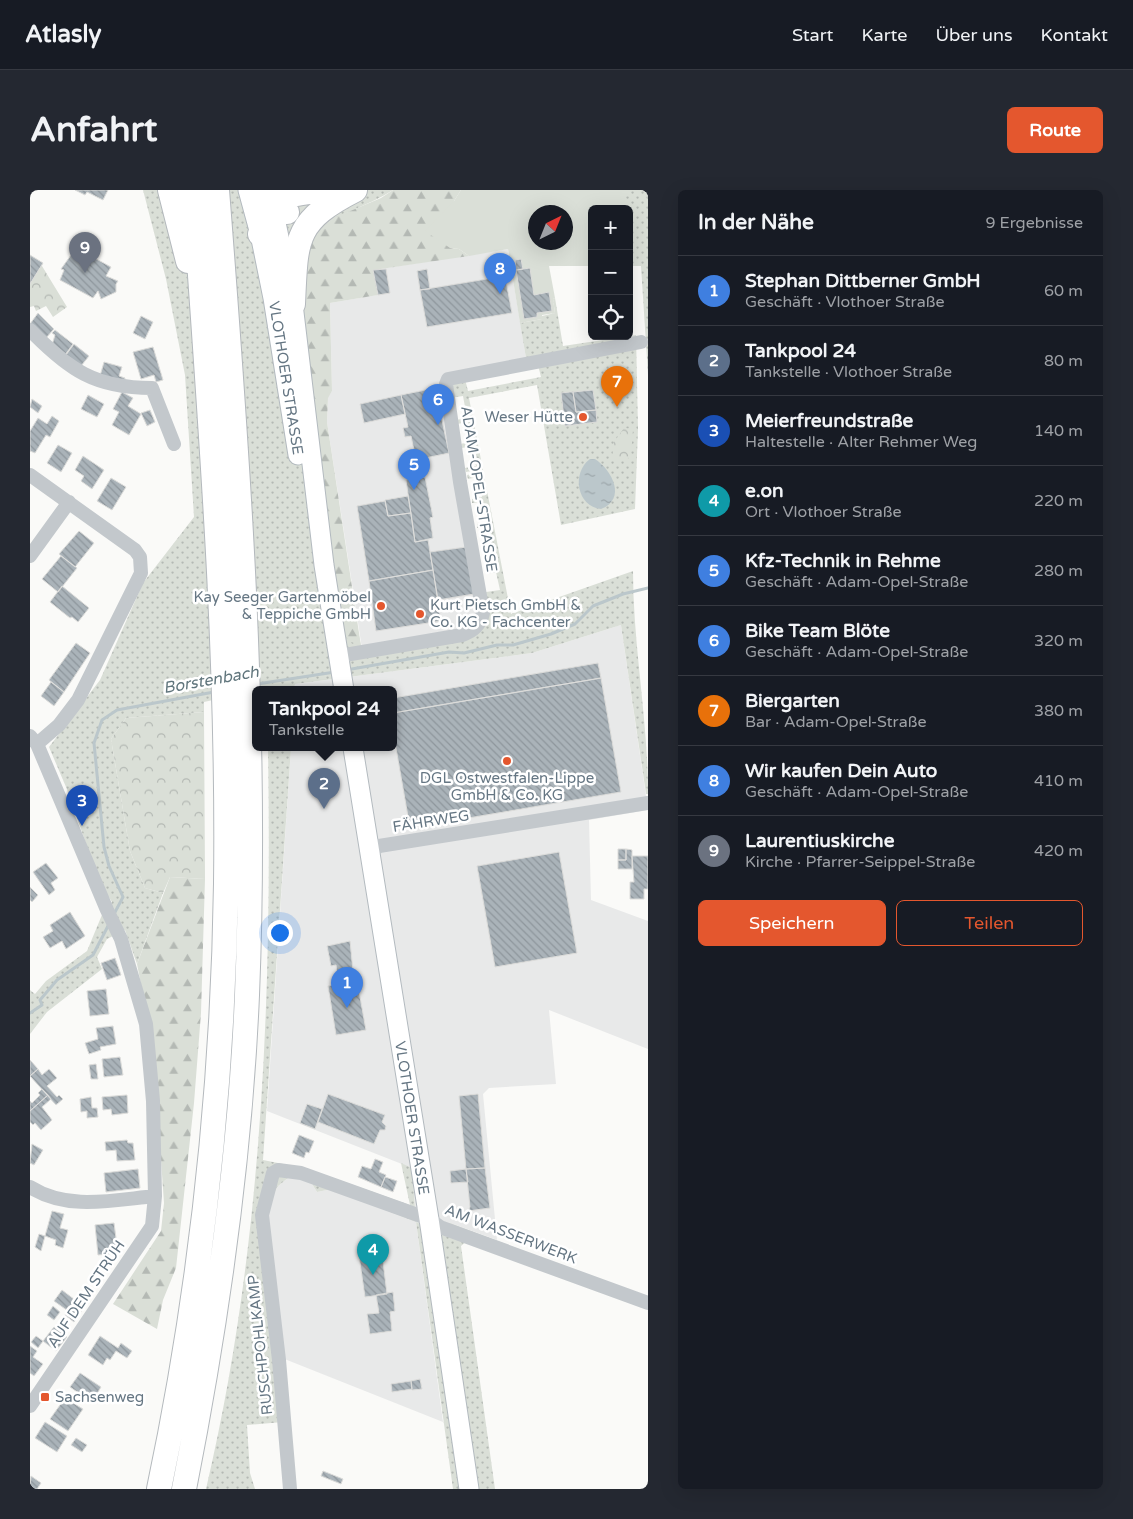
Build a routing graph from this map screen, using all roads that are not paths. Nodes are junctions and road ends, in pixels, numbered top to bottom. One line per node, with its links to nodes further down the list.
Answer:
1 (170, 190): 12 (highway)
2 (194, 190): 12 (highway)
3 (217, 190): 34 (highway)
4 (248, 190): 8 (main road, VLOTHOER STRASSE)
5 (355, 190): 7 (highway)
6 (266, 195): 7 (highway); 8 (highway); 9 (main road, VLOTHOER STRASSE)
7 (325, 197): 9 (highway)
8 (260, 234): 17 (main road, VLOTHOER STRASSE)
9 (293, 304): 17 (main road, VLOTHOER STRASSE)
10 (30, 330): 13 (street)
11 (641, 342): 18 (street, ADAM-OPEL-STRASSE)
12 (209, 400): 30 (highway)
13 (174, 444)
14 (30, 474): 15 (street)
15 (69, 502): 16 (street); 20 (street)
16 (30, 556)
17 (324, 565): 18 (main road, VLOTHOER STRASSE)
18 (339, 656): 19 (main road, VLOTHOER STRASSE)
19 (344, 685)
20 (33, 740): 25 (street)
21 (353, 751): 23 (main road, VLOTHOER STRASSE)
22 (648, 803): 23 (street, FÄHRWEG)
23 (370, 853): 27 (main road, VLOTHOER STRASSE)
24 (30, 1187): 25 (street)
25 (155, 1196): 29 (street, AUF DEM STRÜH)
26 (266, 1198): 27 (street, AM WASSERWERK); 31 (street, RUSCHPOHLKAMP)
27 (429, 1219): 28 (street, AM WASSERWERK); 35 (main road, VLOTHOER STRASSE)
28 (648, 1303)
29 (30, 1406)
30 (165, 1462): 32 (highway); 33 (highway)
31 (290, 1487)
32 (151, 1489)
33 (159, 1489)
34 (184, 1489)
35 (469, 1489)

